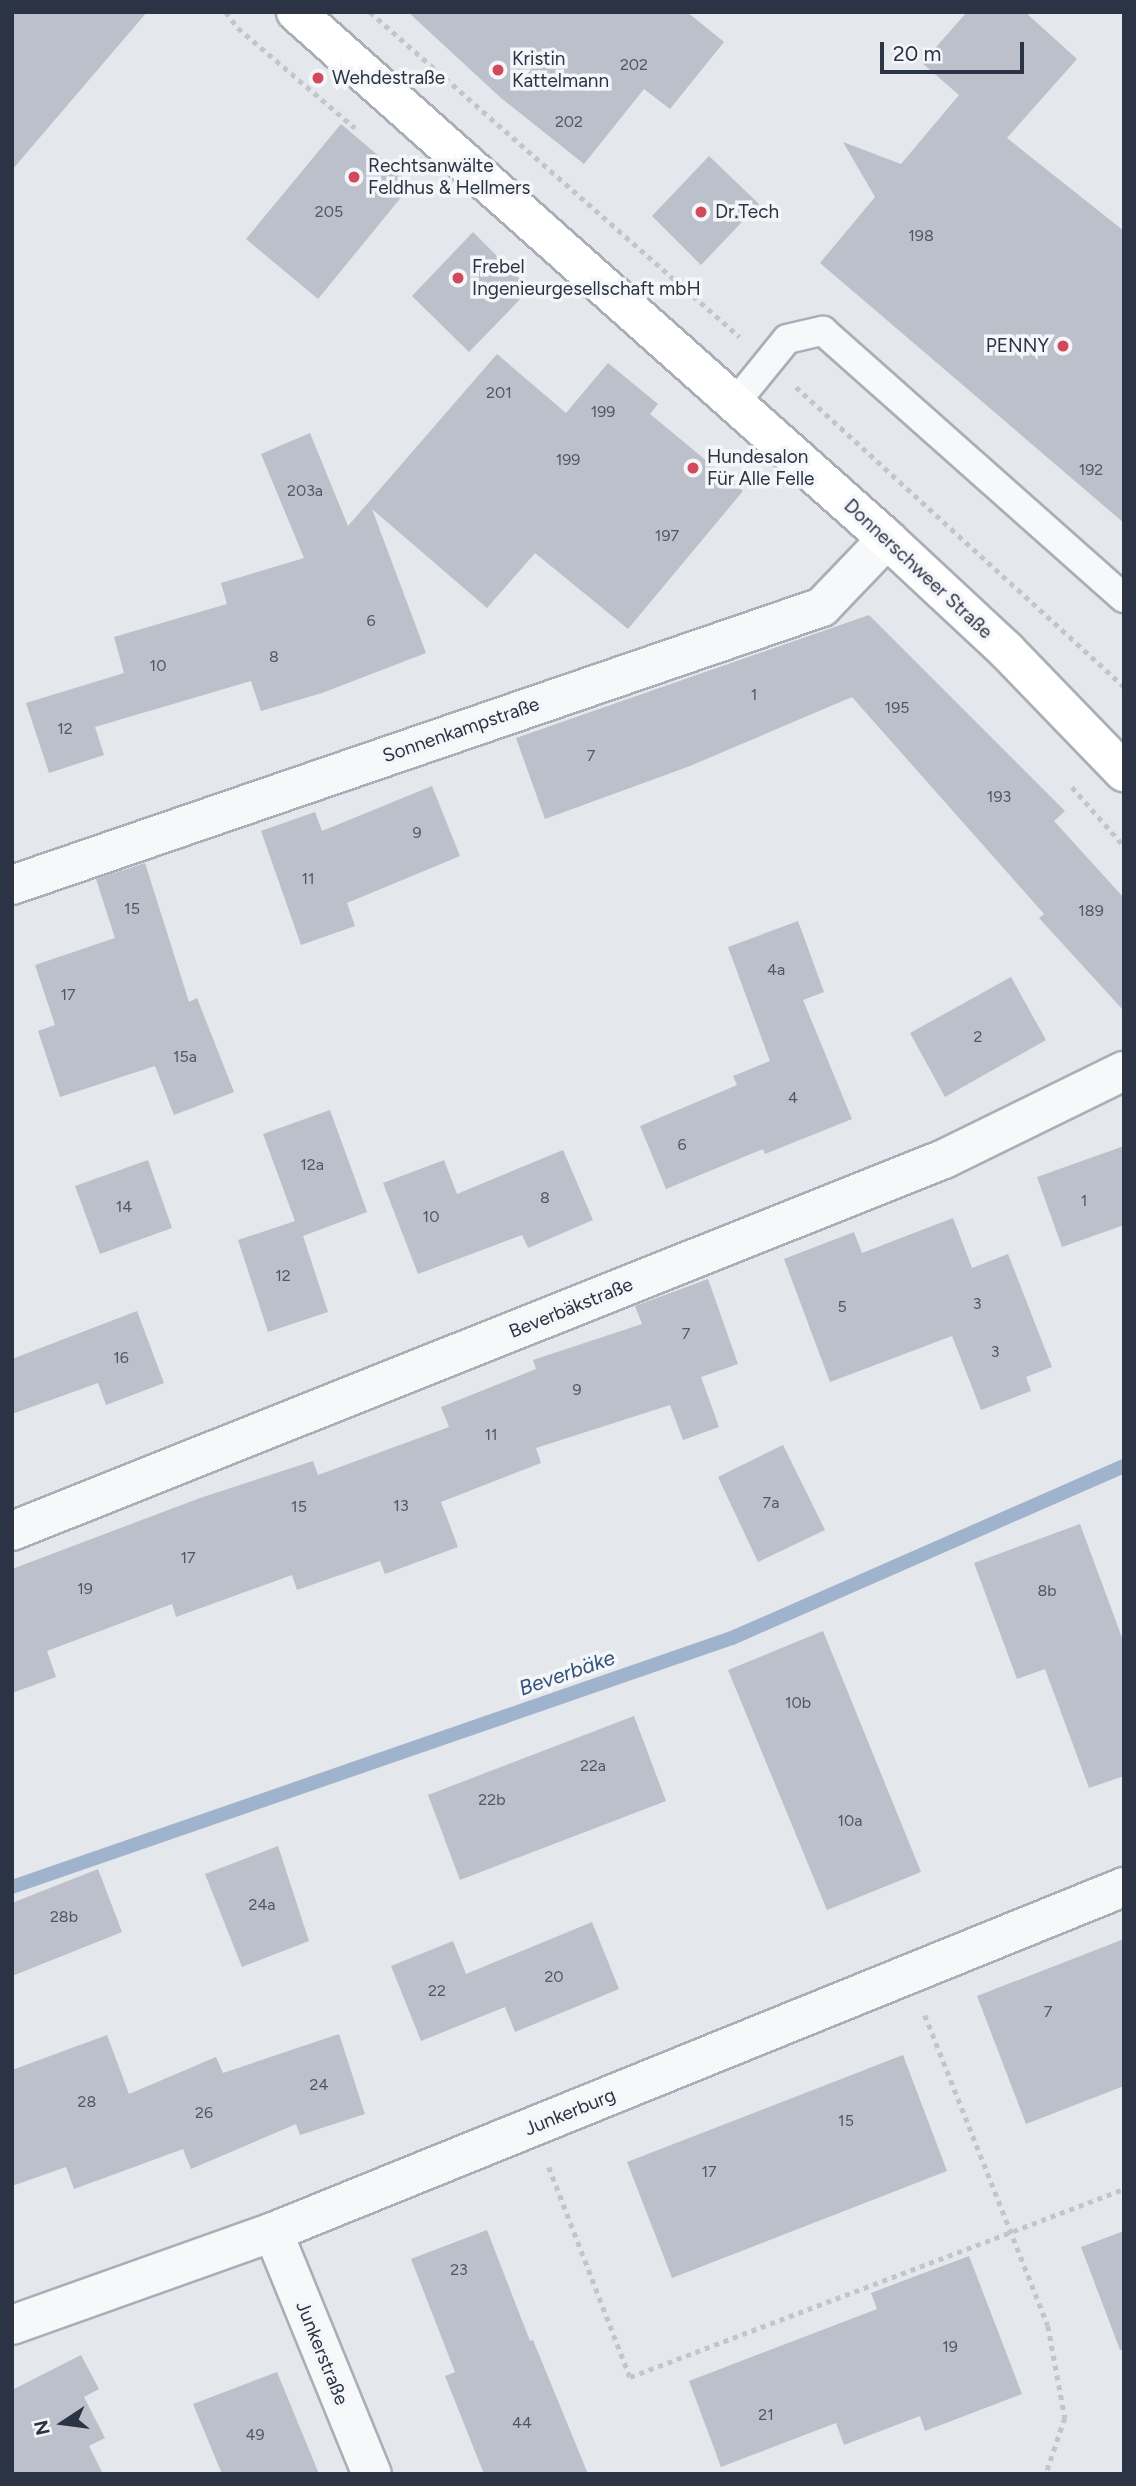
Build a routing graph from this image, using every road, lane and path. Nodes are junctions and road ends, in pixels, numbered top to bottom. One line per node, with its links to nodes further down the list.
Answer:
1 (296, 12): 2 (main road, Donnerschweer Straße)
2 (735, 403): 3 (main road, Donnerschweer Straße); 4 (lane)
3 (887, 539): 5 (main road, Donnerschweer Straße); 6 (street, Sonnenkampstraße)
4 (1124, 598)
5 (1120, 758)
6 (12, 885)
7 (1124, 1070): 8 (street, Beverbäkstraße)
8 (12, 1531)
9 (1124, 1888): 10 (street, Junkerburg)
10 (909, 1975): 11 (street, Junkerburg); 13 (path)
11 (533, 2127): 13 (path); 14 (street, Junkerburg)
12 (1124, 2189): 13 (path)
13 (1010, 2231): 17 (path)
14 (272, 2232): 15 (street, Junkerburg); 16 (street, Junkerstraße)
15 (12, 2325)
16 (372, 2474)
17 (1045, 2474)

